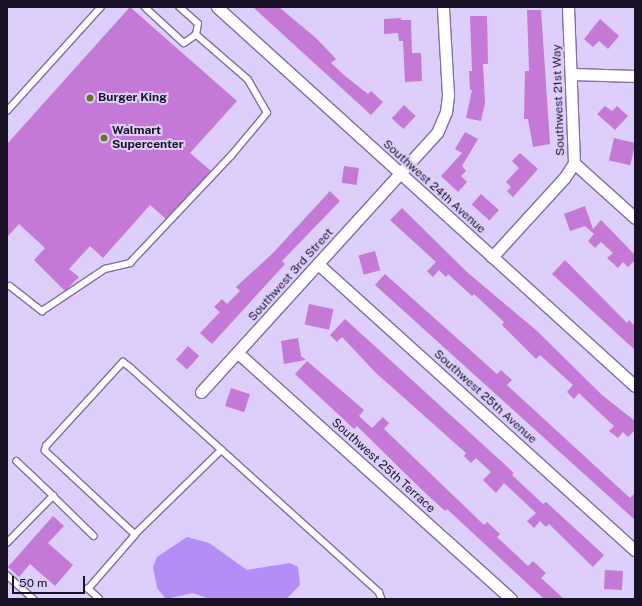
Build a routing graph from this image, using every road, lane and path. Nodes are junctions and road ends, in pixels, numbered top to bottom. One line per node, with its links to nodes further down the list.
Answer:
1 (101, 7): 10 (lane)
2 (145, 7): 7 (lane)
3 (179, 7): 7 (lane)
4 (217, 7): 12 (street, Southwest 24th Avenue)
5 (443, 7): 12 (street, Southwest 3rd Street)
6 (568, 7): 8 (street, Southwest 21st Way)
7 (196, 35): 16 (lane)
8 (572, 74): 9 (street); 11 (street, Southwest 21st Way)
9 (635, 76)
10 (7, 111)
11 (574, 163): 13 (street); 14 (street, Southwest 21st Way)
12 (400, 174): 14 (street, Southwest 24th Avenue); 15 (street, Southwest 3rd Street)
13 (635, 218)
14 (492, 257): 18 (street, Southwest 24th Avenue)
15 (318, 264): 17 (street, Southwest 3rd Street); 26 (street, Southwest 25th Avenue)
16 (10, 286)
17 (238, 353): 19 (street, Southwest 3rd Street); 31 (street, Southwest 25th Terrace)
18 (635, 386)
19 (201, 392)
20 (222, 450): 23 (lane); 23 (lane); 30 (lane)
21 (17, 462): 22 (lane)
22 (52, 496): 24 (lane); 25 (lane)
23 (135, 535): 29 (lane)
24 (94, 536)
25 (7, 543)
26 (635, 550)
27 (7, 575): 28 (lane)
28 (34, 599)
29 (100, 599)
30 (382, 599)
31 (511, 599)

